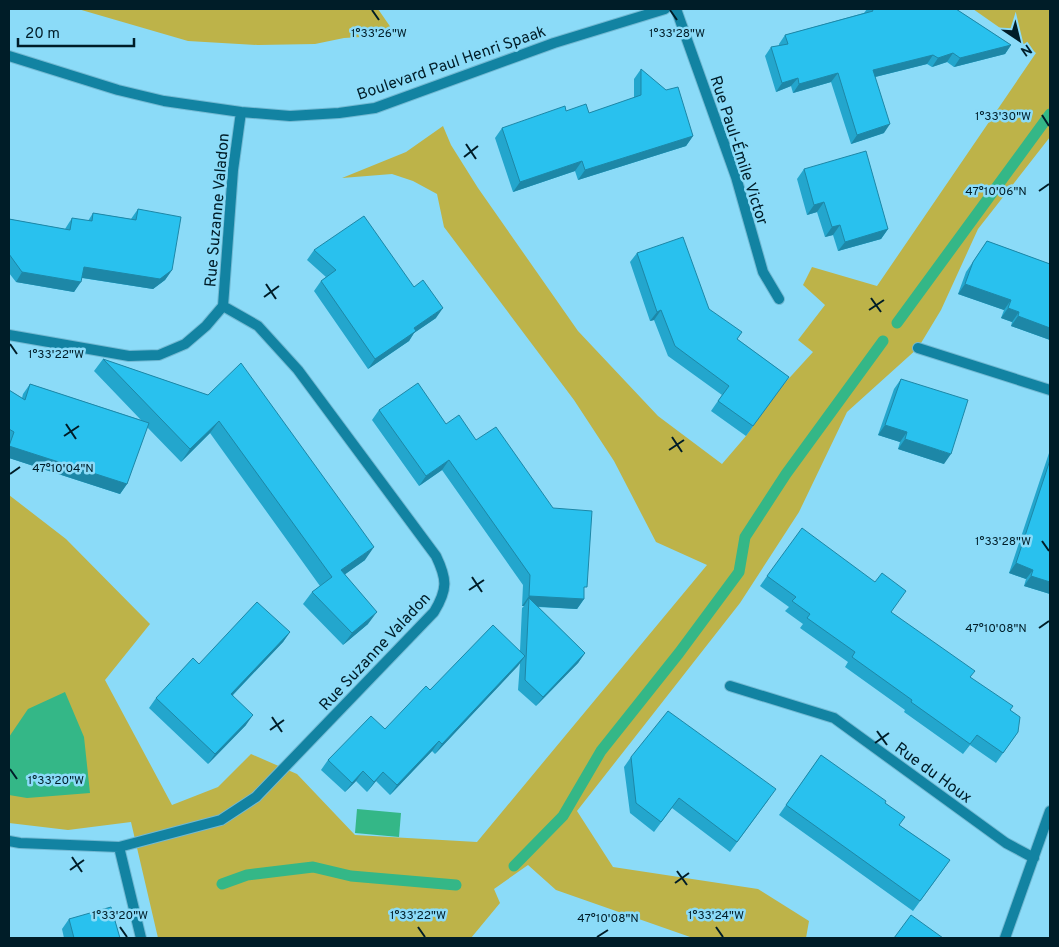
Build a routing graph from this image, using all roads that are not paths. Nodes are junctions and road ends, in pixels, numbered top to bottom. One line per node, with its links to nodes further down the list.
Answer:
1 (665, 9): 4 (street, Boulevard Paul Henri Spaak)
2 (676, 9): 5 (street, Rue Paul-Émile Victor)
3 (9, 56): 4 (street, Boulevard Paul Henri Spaak)
4 (241, 112): 6 (street, Rue Suzanne Valadon)
5 (779, 300)
6 (224, 306): 7 (street); 13 (street, Rue Suzanne Valadon)
7 (9, 334)
8 (918, 348): 9 (street)
9 (1050, 390)
10 (730, 686): 14 (street, Rue du Houx)
11 (1050, 811): 14 (street)
12 (9, 841): 13 (street, Rue Suzanne Valadon)
13 (119, 846): 15 (street)
14 (1034, 858): 16 (street)
15 (141, 938)
16 (1005, 938)

